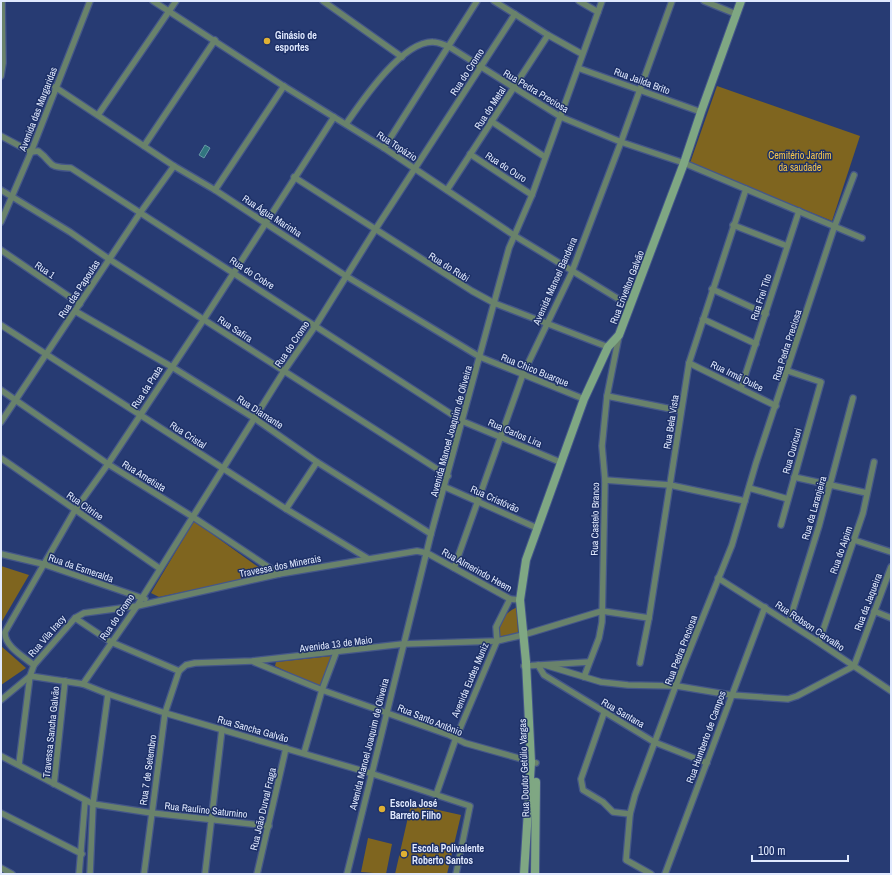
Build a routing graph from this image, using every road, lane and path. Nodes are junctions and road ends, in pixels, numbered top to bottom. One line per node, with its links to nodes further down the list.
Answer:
1 (2, 1): 17 (street)
2 (90, 1): 27 (street, Avenida das Margaridas)
3 (153, 1): 13 (street, Rua Topázio)
4 (176, 1): 13 (street)
5 (323, 1): 22 (street)
6 (477, 1): 20 (street)
7 (494, 1): 15 (street)
8 (579, 1): 14 (street)
9 (602, 1): 14 (street, Avenida Manoel Joaquim de Oliveira)
10 (672, 1): 29 (street, Avenida Manoel Bandeira)
11 (704, 1): 16 (street)
12 (741, 1): 16 (main road, Rua Erivelton Galvão)
13 (169, 10): 19 (street, Rua Topázio); 31 (street)
14 (598, 12): 21 (street, Avenida Manoel Joaquim de Oliveira)
15 (515, 14): 18 (street); 23 (street, Rua do Cromo)
16 (736, 14): 30 (main road, Rua Erivelton Galvão)
17 (2, 34): 25 (street)
18 (548, 35): 21 (street); 28 (street, Rua do Metal)
19 (215, 40): 26 (street, Rua Topázio); 38 (street)
20 (448, 46): 22 (street, Rua Pedra Preciosa); 23 (street, Rua Pedra Preciosa); 39 (street)
21 (582, 54): 24 (street, Avenida Manoel Joaquim de Oliveira)
22 (402, 57): 35 (street)
23 (480, 67): 28 (street, Rua Pedra Preciosa); 45 (street, Rua do Cromo)
24 (578, 68): 29 (street, Rua Jailda Brito); 33 (street, Avenida Manoel Joaquim de Oliveira)
25 (1, 76)
26 (284, 86): 32 (street, Rua Topázio); 50 (street)
27 (56, 87): 31 (street, Rua Água Marinha); 40 (street, Avenida das Margaridas)
28 (513, 89): 33 (street, Rua Pedra Preciosa); 34 (street, Rua do Metal)
29 (639, 90): 30 (street, Rua Jailda Brito); 37 (street, Avenida Manoel Bandeira)
30 (701, 112): 43 (main road, Rua Erivelton Galvão)
31 (98, 115): 38 (street, Rua Água Marinha)
32 (334, 117): 35 (street, Rua Topázio); 47 (street, Rua da Prata)
33 (561, 118): 37 (street, Rua Pedra Preciosa); 42 (street, Avenida Manoel Joaquim de Oliveira)
34 (492, 121): 41 (street, Rua do Metal); 42 (street)
35 (346, 124): 39 (street, Rua Topázio)
36 (1, 136): 40 (street)
37 (621, 142): 43 (street, Rua Pedra Preciosa); 67 (street, Avenida Manoel Bandeira)
38 (144, 146): 44 (street, Rua Água Marinha)
39 (384, 148): 45 (street, Rua Topázio)
40 (31, 152): 53 (street, Avenida das Margaridas); 55 (street, Rua do Cobre)
41 (470, 154): 51 (street, Rua do Metal); 52 (street, Rua do Ouro)
42 (545, 157): 52 (street, Avenida Manoel Joaquim de Oliveira)
43 (684, 164): 48 (street, Rua Pedra Preciosa); 72 (main road, Rua Erivelton Galvão)
44 (174, 166): 50 (street, Rua Água Marinha); 55 (street, Rua das Papoulas)
45 (415, 168): 51 (street, Rua Topázio); 60 (street, Rua do Cromo)
46 (854, 175): 59 (street)
47 (294, 177): 57 (street, Rua da Prata); 60 (street, Rua do Rubi)
48 (746, 189): 54 (street, Rua Pedra Preciosa); 58 (street, Rua Bela Vista)
49 (1, 190): 53 (street, Rua Safira)
50 (215, 190): 57 (street, Rua Água Marinha)
51 (447, 190): 61 (street, Rua Topázio)
52 (532, 195): 61 (street, Avenida Manoel Joaquim de Oliveira)
53 (13, 197): 56 (street, Avenida das Margaridas); 65 (street, Rua Safira)
54 (799, 212): 59 (street, Rua Pedra Preciosa); 63 (street, Rua Frei Tito)
55 (140, 213): 65 (street, Rua das Papoulas); 66 (street, Rua do Cobre)
56 (1, 222)
57 (266, 223): 66 (street, Rua da Prata); 68 (street, Rua Água Marinha)
58 (733, 226): 63 (street); 69 (street, Rua Bela Vista)
59 (834, 228): 62 (street); 88 (street, Rua Pedra Preciosa)
60 (375, 230): 68 (street, Rua do Cromo); 70 (street, Rua do Rubi)
61 (515, 236): 67 (street, Rua Topázio); 70 (street, Avenida Manoel Joaquim de Oliveira)
62 (862, 238)
63 (787, 246): 74 (street, Rua Frei Tito)
64 (1, 250): 71 (street, Rua 1)
65 (109, 259): 71 (street, Rua das Papoulas); 75 (street, Rua Safira)
66 (234, 272): 75 (street, Rua da Prata); 79 (street, Rua do Cobre)
67 (572, 272): 72 (street, Rua Topázio); 77 (street, Avenida Manoel Bandeira)
68 (346, 276): 79 (street, Rua do Cromo); 84 (street, Rua Água Marinha)
69 (712, 289): 74 (street); 76 (street, Rua Bela Vista)
70 (494, 303): 77 (street, Rua do Rubi); 84 (street, Avenida Manoel Joaquim de Oliveira)
71 (80, 304): 73 (street, Rua das Papoulas)
72 (630, 306): 80 (main road, Rua Erivelton Galvão)
73 (75, 312): 83 (street, Rua das Papoulas); 86 (street, Rua Diamante)
74 (766, 314): 81 (street, Rua Frei Tito)
75 (204, 319): 86 (street, Rua da Prata); 87 (street, Rua Safira)
76 (703, 320): 81 (street); 85 (street, Rua Bela Vista)
77 (547, 323): 82 (street, Rua do Rubi); 89 (street, Avenida Manoel Bandeira)
78 (1, 325): 83 (street, Rua Cristal)
79 (316, 325): 87 (street, Rua do Cromo); 100 (street, Rua do Cobre)
80 (619, 335): 82 (main road, Rua Erivelton Galvão); 92 (street, Rua Castelo Branco)
81 (756, 344): 90 (street, Rua Frei Tito)
82 (608, 347): 94 (main road, Rua Erivelton Galvão)
83 (46, 355): 95 (street, Rua das Papoulas); 98 (street, Rua Cristal)
84 (480, 358): 89 (street, Rua Chico Buarque); 100 (street, Avenida Manoel Joaquim de Oliveira)
85 (689, 363): 90 (street, Rua Irmã Dulce); 97 (street, Rua Bela Vista)
86 (172, 367): 98 (street, Rua da Prata); 99 (street, Rua Diamante)
87 (284, 371): 99 (street, Rua do Cromo); 109 (street, Rua Safira)
88 (788, 371): 96 (street, Rua Pedra Preciosa); 110 (street, Rua Ouricuri)
89 (523, 374): 94 (street, Rua Chico Buarque); 102 (street, Avenida Manoel Bandeira)
90 (741, 388): 96 (street, Rua Irmã Dulce)
91 (1, 390): 95 (street, Rua Ametista)
92 (607, 396): 97 (street); 111 (street, Rua Castelo Branco)
93 (853, 398): 113 (street, Rua da Laranjeira)
94 (584, 399): 105 (main road, Rua Erivelton Galvão)
95 (15, 401): 101 (street, Rua das Papoulas); 107 (street, Rua Ametista)
96 (776, 406): 115 (street, Rua Pedra Preciosa)
97 (681, 411): 112 (street, Rua Bela Vista)
98 (140, 415): 107 (street, Rua da Prata); 108 (street, Rua Cristal)
99 (254, 418): 104 (street, Rua Diamante); 108 (street, Rua do Cromo)
100 (462, 421): 102 (street, Rua Carlos Lira); 109 (street, Avenida Manoel Joaquim de Oliveira)
101 (1, 422)
102 (501, 437): 105 (street, Rua Carlos Lira); 118 (street, Avenida Manoel Bandeira)
103 (1, 458): 121 (street, Rua Citrine)
104 (317, 462): 120 (street); 125 (street, Rua Diamante)
105 (560, 462): 124 (main road, Rua Erivelton Galvão)
106 (874, 462): 116 (street, Rua do Aipim)
107 (108, 464): 121 (street, Rua da Prata); 122 (street, Rua Ametista)
108 (223, 468): 120 (street, Rua Cristal); 122 (street, Rua do Cromo)
109 (448, 476): 114 (street, Avenida Manoel Joaquim de Oliveira)
110 (794, 478): 113 (street); 117 (street, Rua Ouricuri)
111 (605, 480): 112 (street); 144 (street, Rua Castelo Branco)
112 (670, 485): 119 (street); 146 (street, Rua Bela Vista)
113 (830, 485): 116 (street); 148 (street, Rua da Laranjeira)
114 (445, 487): 118 (street, Rua Cristóvão); 125 (street, Avenida Manoel Joaquim de Oliveira)
115 (749, 488): 117 (street); 119 (street, Rua Pedra Preciosa)
116 (868, 493): 126 (street, Rua do Aipim)
117 (788, 499): 123 (street, Rua Ouricuri)
118 (476, 501): 124 (street, Rua Cristóvão); 134 (street, Avenida Manoel Bandeira)
119 (745, 501): 136 (street, Rua Pedra Preciosa)
120 (286, 509): 130 (street, Rua Cristal)
121 (75, 510): 131 (street, Rua da Prata); 133 (street, Rua Citrine)
122 (193, 517): 133 (street, Rua do Cromo); 135 (street, Rua Ametista)
123 (781, 525)
124 (537, 528): 140 (main road, Rua Erivelton Galvão)
125 (432, 534): 128 (street, Avenida Manoel Joaquim de Oliveira)
126 (854, 540): 127 (street); 152 (street, Rua do Aipim)
127 (891, 552)
128 (427, 553): 130 (street, Travessa dos Minerais); 134 (street, Rua Almerindo Heem); 153 (street, Avenida Manoel Joaquim de Oliveira)
129 (1, 554): 131 (street, Rua da Esmeralda)
130 (368, 558): 135 (street, Travessa dos Minerais)
131 (43, 564): 137 (street, Rua da Esmeralda); 158 (street, Rua da Prata)
132 (891, 566): 143 (street, Rua da Jaqueira)
133 (159, 568): 137 (street, Rua do Cromo)
134 (454, 568): 138 (street, Rua Almerindo Heem)
135 (279, 574): 139 (street, Travessa dos Minerais)
136 (718, 578): 142 (street, Rua Robson Carvalho); 167 (street, Rua Pedra Preciosa)
137 (141, 598): 139 (street, Rua da Esmeralda); 141 (street, Rua do Cromo)
138 (510, 599): 140 (street, Rua Almerindo Heem); 150 (street, Avenida Eudes Muniz)
139 (155, 600): 141 (street, Travessa dos Minerais)
140 (520, 600): 149 (main road, Rua Doutor Getúlio Vargas)
141 (137, 606): 145 (street, Travessa dos Minerais); 151 (street, Rua do Cromo)
142 (765, 607): 148 (street, Rua Robson Carvalho); 171 (street, Rua Humberto de Campos)
143 (874, 611): 147 (street); 161 (street, Rua da Jaqueira)
144 (602, 612): 146 (street); 149 (street, Avenida 13 de Maio); 156 (street, Rua Castelo Branco)
145 (74, 618): 151 (street); 158 (street, Rua Vila Iracy)
146 (649, 618): 157 (street, Rua Bela Vista)
147 (891, 618)
148 (789, 622): 152 (street, Rua Robson Carvalho)
149 (523, 635): 150 (street, Avenida 13 de Maio); 159 (main road, Rua Doutor Getúlio Vargas)
150 (497, 641): 153 (street, Avenida 13 de Maio); 177 (street, Avenida Eudes Muniz)
151 (111, 642): 162 (street); 166 (street, Rua do Cromo)
152 (819, 642): 161 (street, Rua Robson Carvalho)
153 (403, 644): 154 (street, Avenida 13 de Maio); 173 (street, Avenida Manoel Joaquim de Oliveira)
154 (336, 653): 155 (street, Avenida 13 de Maio); 168 (street)
155 (252, 662): 162 (street, Avenida 13 de Maio); 168 (street, Rua Santo Antônio)
156 (589, 662): 160 (street); 164 (street, Rua Castelo Branco)
157 (640, 663)
158 (34, 665): 163 (street, Rua Vila Iracy)
159 (526, 665): 160 (street); 182 (main road, Rua Doutor Getúlio Vargas)
160 (542, 665): 164 (street); 175 (street, Rua Santana)
161 (854, 666): 169 (street, Rua Robson Carvalho); 171 (street)
162 (179, 671): 174 (street, Rua 7 de Setembro)
163 (30, 676): 165 (street, Rua Sancha Galvão); 172 (street); 184 (street, Rua Vila Iracy)
164 (584, 677): 167 (street)
165 (66, 681): 166 (street, Rua Sancha Galvão); 186 (street, Travessa Sancha Galvão)
166 (83, 684): 170 (street, Rua Sancha Galvão)
167 (676, 686): 171 (street); 178 (street, Rua Pedra Preciosa)
168 (322, 690): 173 (street, Rua Santo Antônio); 180 (street)
169 (891, 690)
170 (108, 694): 174 (street, Rua Sancha Galvão); 189 (street)
171 (731, 695): 183 (street, Rua Humberto de Campos)
172 (1, 700)
173 (386, 712): 177 (street, Rua Santo Antônio); 185 (street, Avenida Manoel Joaquim de Oliveira)
174 (165, 713): 176 (street, Rua Sancha Galvão); 191 (street, Rua 7 de Setembro)
175 (604, 713): 178 (street, Rua Santana); 192 (street)
176 (222, 729): 179 (street, Rua Sancha Galvão); 193 (street)
177 (456, 738): 182 (street, Rua Santo Antônio); 187 (street, Avenida Eudes Muniz)
178 (654, 742): 183 (street, Rua Santana); 192 (street, Rua Pedra Preciosa)
179 (286, 748): 180 (street, Rua Sancha Galvão); 194 (street, Rua João Durval Fraga)
180 (304, 753): 185 (street, Rua Sancha Galvão)
181 (1, 756): 184 (street, Rua Raulino Saturnino)
182 (533, 763): 205 (main road, Rua Doutor Getúlio Vargas); 206 (main road, Rua Doutor Getúlio Vargas)
183 (707, 763): 208 (street, Rua Humberto de Campos)
184 (19, 764): 186 (street, Rua Raulino Saturnino)
185 (370, 773): 187 (street, Rua Sancha Galvão); 203 (street, Avenida Manoel Joaquim de Oliveira)
186 (54, 784): 188 (street, Rua Raulino Saturnino)
187 (436, 795): 204 (street, Rua Sancha Galvão)
188 (85, 802): 189 (street, Rua Raulino Saturnino); 195 (street)
189 (93, 804): 191 (street, Rua Raulino Saturnino); 199 (street)
190 (1, 813): 195 (street)
191 (152, 813): 193 (street, Rua Raulino Saturnino); 200 (street, Rua 7 de Setembro)
192 (630, 814): 207 (street, Rua Pedra Preciosa)
193 (212, 819): 194 (street, Rua Raulino Saturnino); 201 (street)
194 (269, 826): 202 (street, Rua João Durval Fraga)
195 (82, 854): 198 (street)
196 (1, 868): 197 (street)
197 (12, 874)
198 (80, 874)
199 (90, 874)
200 (144, 874)
201 (205, 874)
202 (257, 874)
203 (347, 874)
204 (456, 874)
205 (524, 874)
206 (535, 874)
207 (651, 874)
208 (665, 874)

